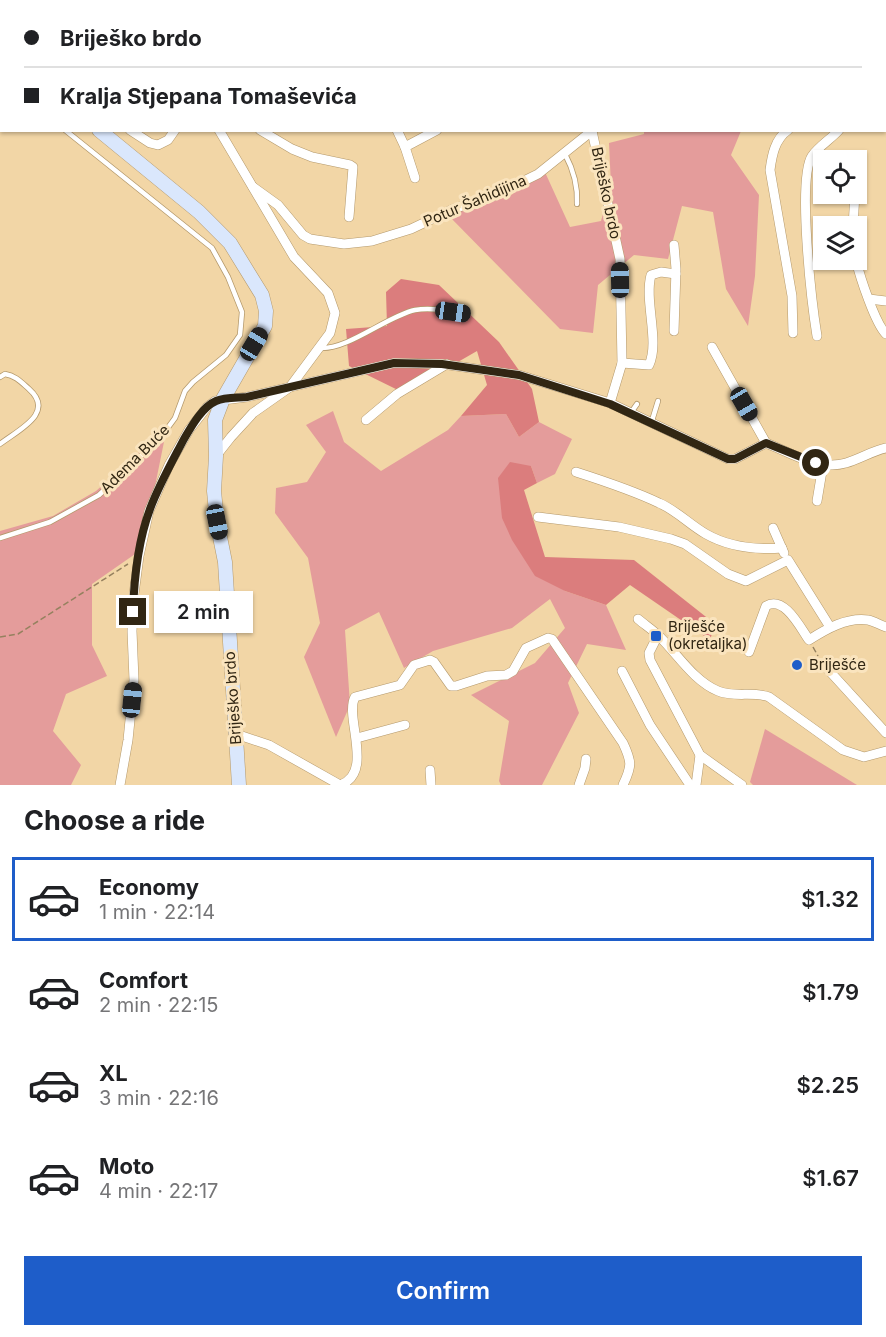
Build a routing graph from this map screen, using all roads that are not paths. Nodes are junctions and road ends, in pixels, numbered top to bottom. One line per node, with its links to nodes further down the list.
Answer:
1 (68, 132): 51 (lane, Adema Buće)
2 (101, 132): 35 (street)
3 (133, 132): 4 (street)
4 (174, 132)
5 (220, 132): 16 (street, Potur Šahidijina)
6 (263, 132): 18 (street)
7 (398, 132): 13 (street)
8 (433, 132): 13 (street)
9 (591, 132): 14 (street, Potur Šahidijina)
10 (592, 132): 31 (street, Briješko brdo)
11 (785, 132): 26 (street)
12 (837, 132): 28 (street)
13 (405, 147): 15 (street)
14 (565, 154): 16 (street, Potur Šahidijina); 17 (lane)
15 (415, 178)
16 (250, 185): 30 (street, Potur Šahidijina)
17 (577, 204)
18 (349, 217)
19 (674, 245): 21 (street)
20 (858, 270): 22 (street)
21 (676, 274): 25 (street); 31 (street)
22 (869, 299): 23 (street); 27 (street)
23 (886, 301)
24 (466, 314): 30 (lane)
25 (674, 331)
26 (793, 333)
27 (886, 334)
28 (817, 336)
29 (712, 347): 42 (street)
30 (320, 348): 34 (street, Potur Šahidijina)
31 (622, 363): 37 (street, Briješko brdo)
32 (447, 364): 34 (street); 37 (street); 40 (street)
33 (0, 377): 43 (lane)
34 (290, 387): 35 (street); 45 (street)
35 (222, 399): 45 (street, Briješko brdo); 69 (street)
36 (658, 401): 41 (lane)
37 (610, 404): 39 (street)
38 (637, 404): 39 (lane)
39 (630, 414): 41 (street)
40 (366, 420)
41 (651, 424): 42 (street)
42 (766, 443): 46 (street)
43 (0, 444)
44 (886, 448): 46 (street)
45 (216, 456): 62 (street, Briješko brdo)
46 (823, 465): 48 (street)
47 (576, 472): 52 (street)
48 (817, 501)
49 (538, 517): 53 (street)
50 (773, 528): 52 (street)
51 (0, 538)
52 (782, 548): 53 (street)
53 (788, 560): 55 (street)
54 (638, 619): 57 (street)
55 (830, 627): 56 (street); 58 (street)
56 (886, 627)
57 (658, 636): 65 (street); 66 (street)
58 (749, 652)
59 (823, 664): 63 (street)
60 (622, 671): 74 (street)
61 (405, 725): 64 (street)
62 (236, 734): 64 (street); 70 (street, Briješko brdo)
63 (886, 734)
64 (357, 738): 73 (street)
65 (886, 751)
66 (700, 755): 75 (street); 76 (street)
67 (586, 759): 72 (street)
68 (430, 770): 71 (street)
69 (120, 785)
70 (239, 785)
71 (430, 785)
72 (579, 785)
73 (623, 785)
74 (690, 785)
75 (696, 785)
76 (742, 785)

